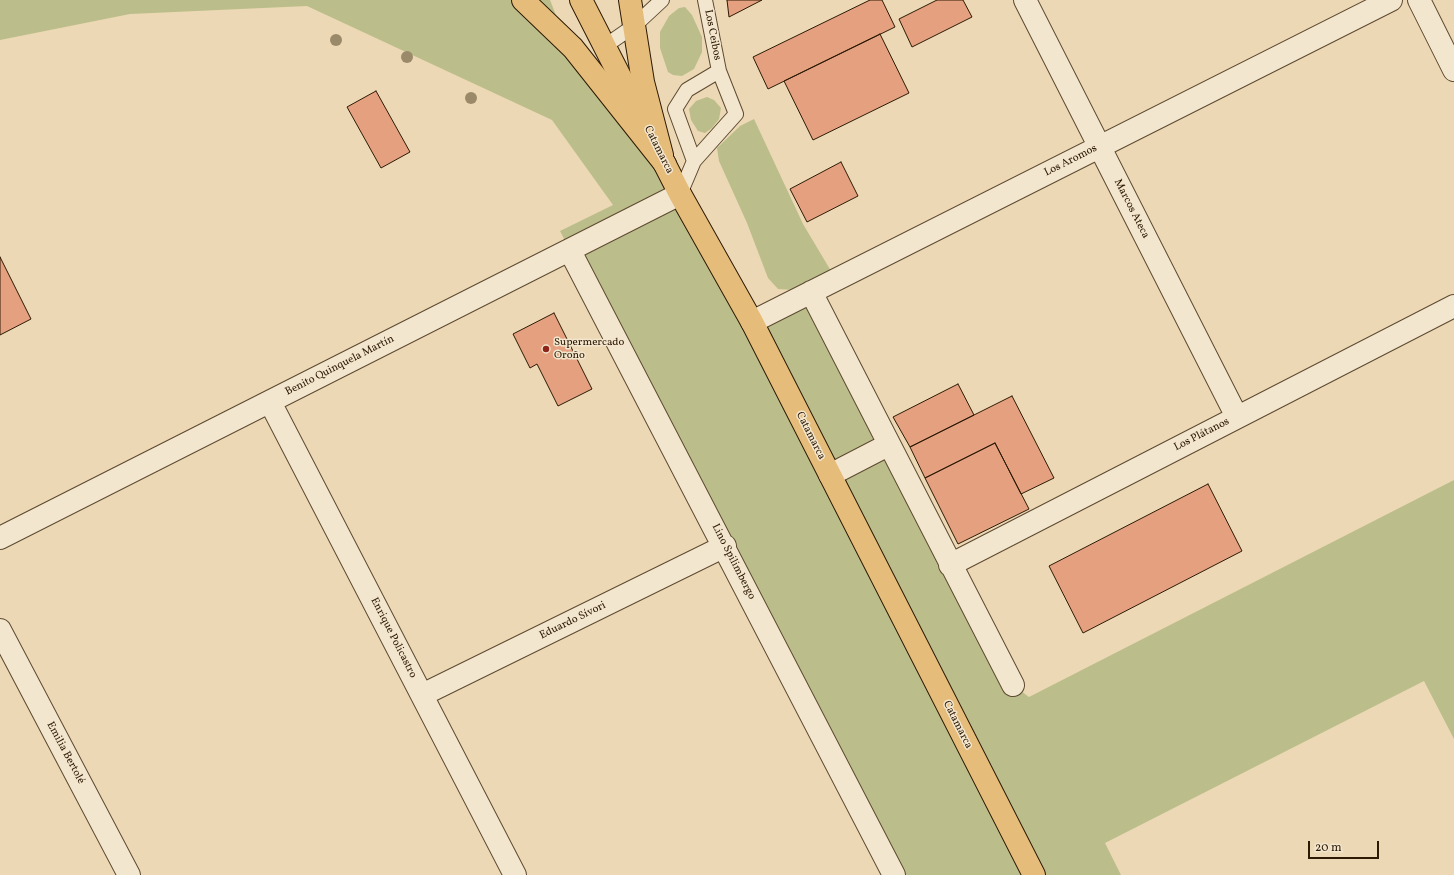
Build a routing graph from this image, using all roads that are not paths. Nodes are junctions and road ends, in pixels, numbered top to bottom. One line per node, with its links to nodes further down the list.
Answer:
1 (523, 0): 15 (main road)
2 (581, 0): 10 (main road, Catamarca)
3 (630, 0): 9 (main road)
4 (662, 0): 9 (lane)
5 (705, 0): 12 (lane, Los Ceibos)
6 (1025, 0): 13 (street, Marcos Ateca)
7 (1391, 0): 13 (street, Los Aromos)
8 (1419, 0): 11 (street)
9 (634, 26): 10 (lane); 15 (main road)
10 (605, 46): 15 (main road, Catamarca)
11 (1454, 70)
12 (719, 71): 14 (lane, Los Ceibos); 14 (lane, Los Ceibos)
13 (1100, 147): 18 (street, Los Aromos); 22 (street, Marcos Ateca)
14 (694, 161): 16 (lane, Los Ceibos)
15 (665, 164): 16 (main road, Catamarca)
16 (680, 194): 17 (street, Benito Quinquela Martín); 20 (main road, Catamarca)
17 (570, 251): 21 (street, Benito Quinquela Martín); 26 (street, Lino Spilimbergo)
18 (811, 292): 20 (street, Los Aromos); 23 (street)
19 (1454, 306): 22 (street, Los Plátanos)
20 (752, 322): 24 (main road, Catamarca)
21 (270, 402): 25 (street, Benito Quinquela Martín); 30 (street, Enrique Policastro)
22 (1237, 417): 27 (street, Los Plátanos)
23 (888, 445): 24 (street); 27 (street)
24 (830, 475): 34 (main road, Catamarca)
25 (0, 538)
26 (725, 546): 30 (street, Eduardo Sívori); 33 (street, Lino Spilimbergo)
27 (950, 565): 29 (street)
28 (0, 630): 31 (street, Emilia Bertolé)
29 (1012, 685)
30 (422, 695): 32 (street, Enrique Policastro)
31 (130, 875)
32 (515, 875)
33 (894, 875)
34 (1034, 875)

